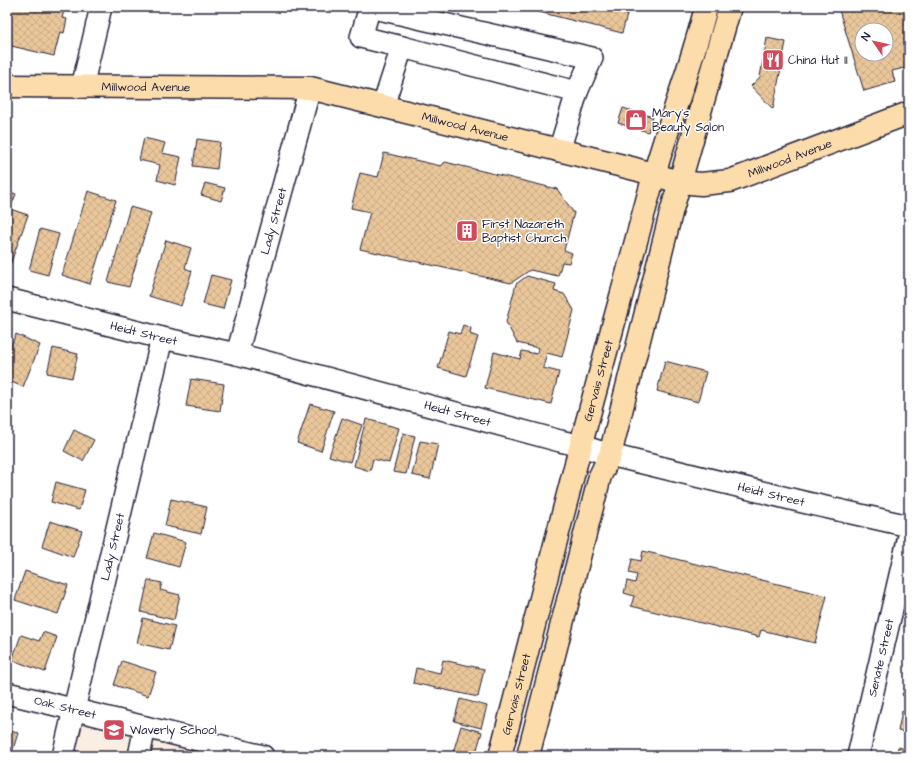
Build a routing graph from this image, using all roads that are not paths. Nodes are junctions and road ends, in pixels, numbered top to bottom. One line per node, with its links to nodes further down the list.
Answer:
1 (101, 7): 6 (street)
2 (706, 7): 12 (main road, Gervais Street)
3 (730, 7): 13 (main road)
4 (402, 47): 8 (street); 8 (street); 9 (street)
5 (7, 86): 6 (main road, Millwood Avenue)
6 (82, 87): 7 (main road, Millwood Avenue)
7 (310, 88): 9 (main road, Millwood Avenue); 16 (street, Lady Street)
8 (577, 92): 11 (street)
9 (383, 106): 11 (main road, Millwood Avenue)
10 (909, 113): 13 (main road, Millwood Avenue)
11 (559, 151): 12 (main road, Millwood Avenue)
12 (654, 175): 13 (main road, Millwood Avenue); 17 (main road, Gervais Street)
13 (679, 182): 18 (main road)
14 (7, 299): 15 (street, Heidt Street)
15 (162, 338): 16 (street, Heidt Street); 22 (street, Lady Street)
16 (237, 354): 17 (street, Heidt Street)
17 (582, 446): 18 (street, Heidt Street); 27 (main road, Gervais Street)
18 (610, 455): 19 (street, Heidt Street); 28 (main road)
19 (909, 526)
20 (909, 536): 29 (street, Senate Street)
21 (7, 693): 22 (street, Oak Street)
22 (74, 710): 23 (street, Oak Street); 24 (street, Lady Street)
23 (145, 727): 25 (street); 26 (street, Oak Street)
24 (63, 756)
25 (139, 756)
26 (263, 756)
27 (500, 756)
28 (528, 756)
29 (858, 756)

